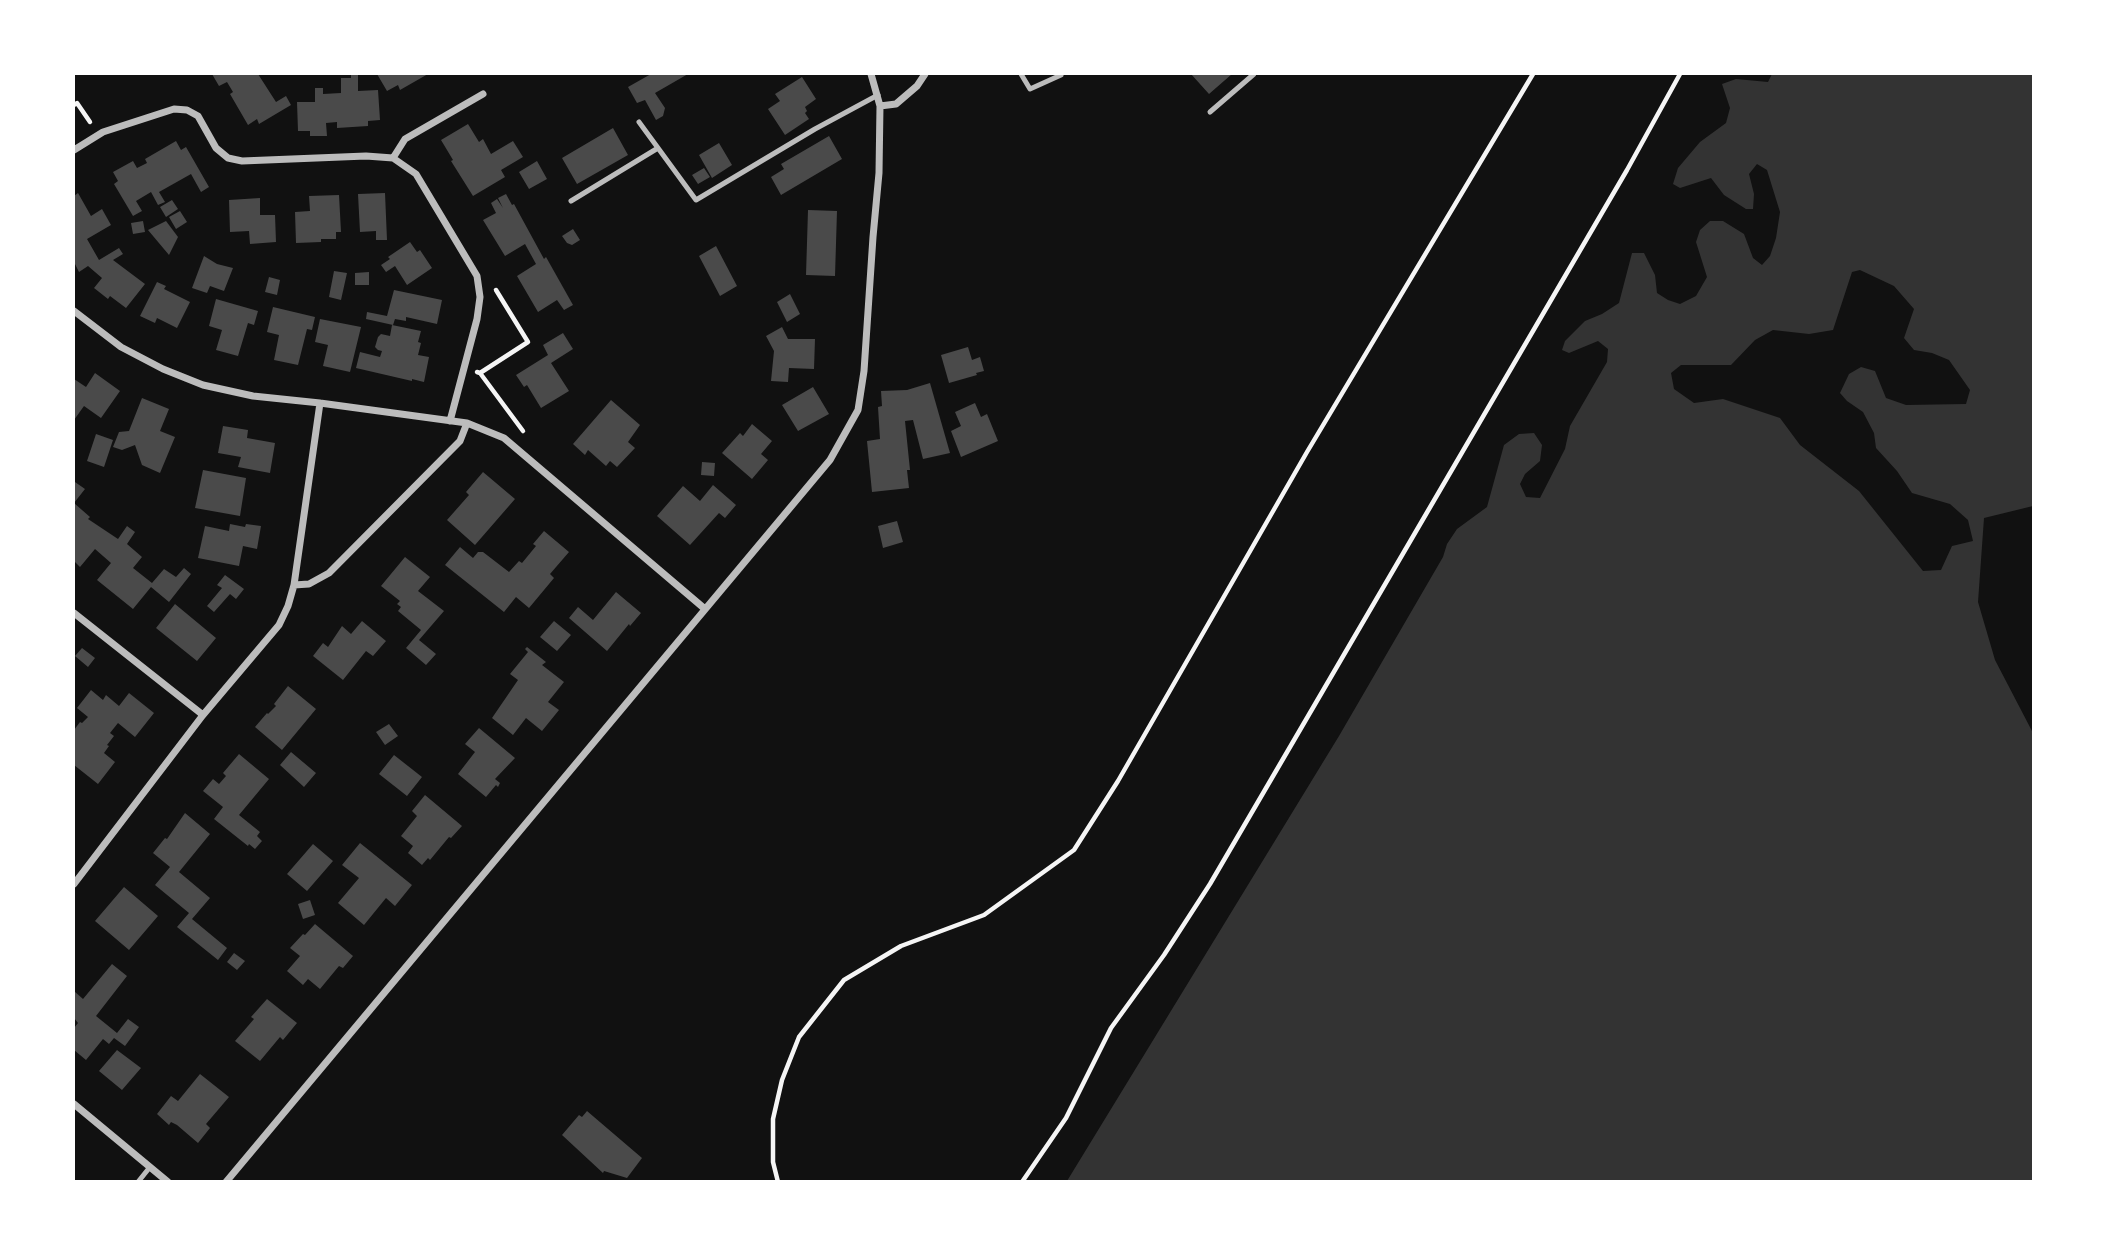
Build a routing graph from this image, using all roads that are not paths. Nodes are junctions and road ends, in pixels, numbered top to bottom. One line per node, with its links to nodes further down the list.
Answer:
1 (871, 74): 7 (street)
2 (925, 74): 8 (street)
3 (1021, 74): 5 (lane)
4 (1254, 74): 9 (lane)
5 (1061, 75)
6 (483, 94): 13 (street)
7 (878, 95): 8 (street); 11 (lane)
8 (880, 106): 20 (street)
9 (1210, 112)
10 (639, 122): 11 (lane)
11 (658, 148): 14 (lane)
12 (74, 150): 13 (street)
13 (393, 158): 17 (street)
14 (571, 201)
15 (74, 311): 16 (street)
16 (320, 403): 17 (street); 19 (street)
17 (450, 421): 18 (street)
18 (467, 423): 19 (street); 20 (street)
19 (294, 585): 22 (street)
20 (705, 609): 28 (street)
21 (74, 613): 22 (street)
22 (203, 715): 23 (street)
23 (74, 884)
24 (74, 1104): 25 (street)
25 (150, 1167): 26 (lane); 27 (street)
26 (138, 1181)
27 (168, 1181)
28 (226, 1181)

